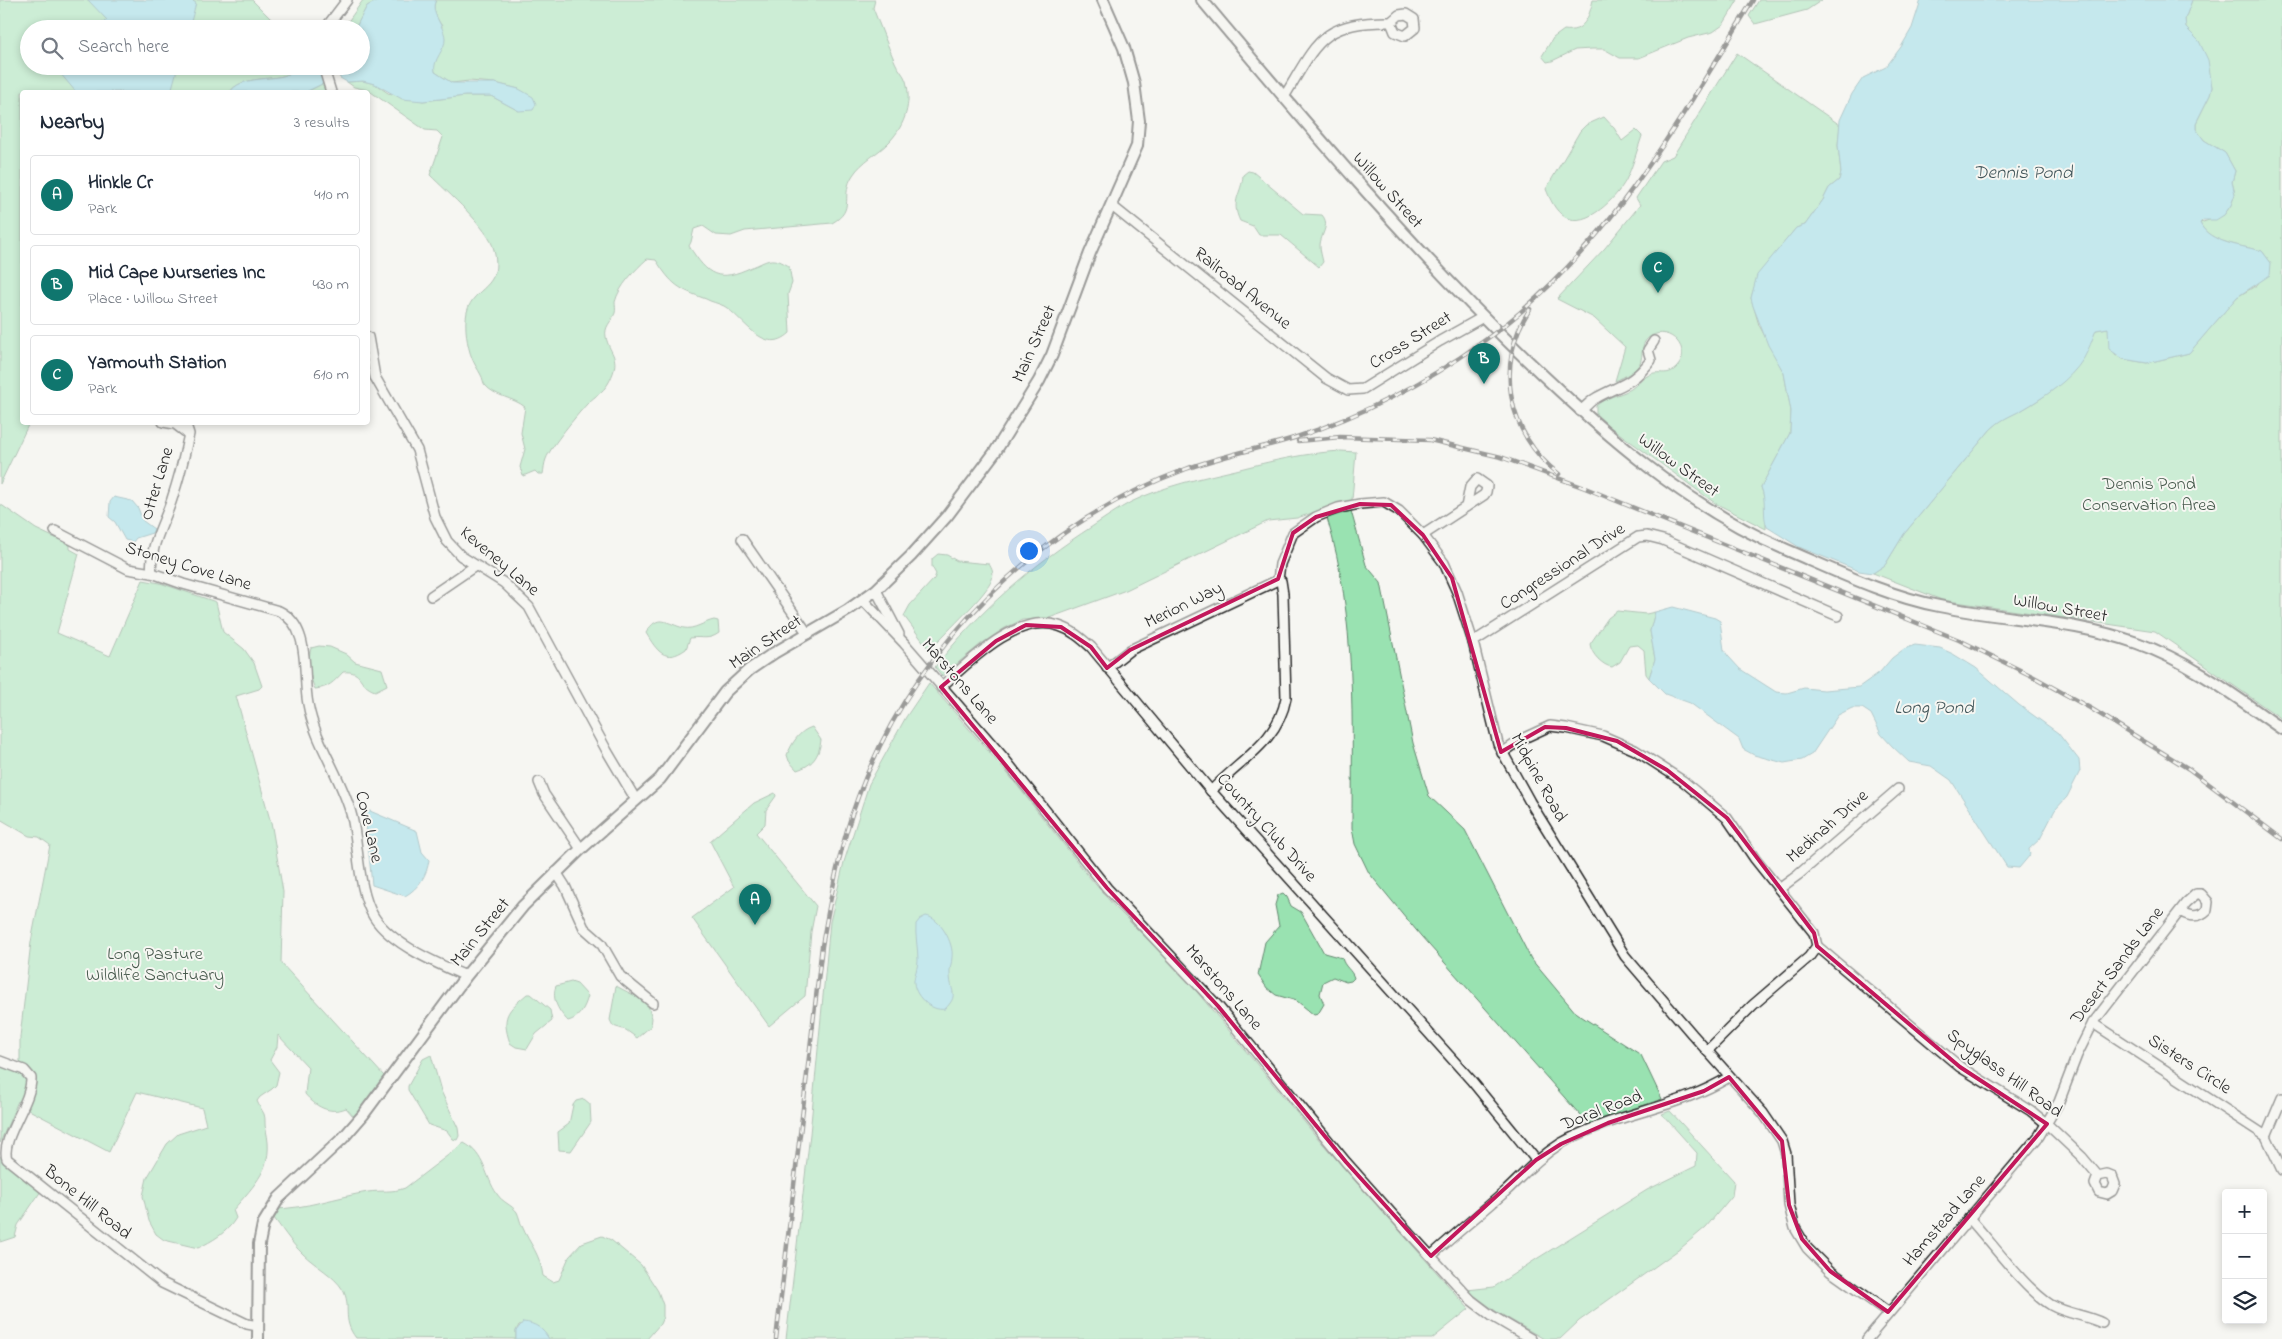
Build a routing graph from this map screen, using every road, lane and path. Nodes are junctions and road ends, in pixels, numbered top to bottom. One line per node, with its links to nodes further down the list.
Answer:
1 (347, 0): 4 (street)
2 (1103, 0): 9 (main road, Main Street)
3 (1202, 0): 8 (main road, Willow Street)
4 (332, 20)
5 (1392, 22): 8 (street)
6 (326, 75): 7 (street)
7 (330, 90)
8 (1284, 97): 10 (main road, Willow Street)
9 (1112, 206): 13 (street, Railroad Avenue); 25 (main road, Main Street)
10 (1483, 317): 13 (street, Cross Street); 14 (main road, Willow Street)
11 (1654, 341): 14 (street)
12 (370, 348): 22 (street, Keveney Lane)
13 (1355, 391)
14 (1580, 411): 35 (main road, Willow Street)
15 (176, 425): 17 (street, Otter Lane)
16 (186, 425): 17 (street, Otter Lane)
17 (189, 434): 23 (street, Otter Lane)
18 (1466, 507): 20 (street)
19 (55, 531): 23 (street, Stoney Cove Lane)
20 (1423, 535): 24 (street, Midpine Road); 31 (street, Midpine Road)
21 (742, 540): 30 (street)
22 (475, 566): 26 (street); 40 (street, Keveney Lane)
23 (152, 573): 28 (street, Stoney Cove Lane)
24 (1278, 580): 33 (street, Merion Way); 39 (street, Midpine Road)
25 (876, 590): 27 (main road, Main Street); 32 (street, Marstons Lane)
26 (431, 596)
27 (863, 600): 30 (main road, Main Street); 32 (street, Marstons Lane)
28 (287, 615): 46 (street, Cove Lane)
29 (1838, 616): 31 (street, Congressional Drive)
30 (808, 634): 40 (main road, Main Street)
31 (1473, 642): 36 (street, Midpine Road)
32 (904, 643): 34 (street, Marstons Lane)
33 (1107, 668): 34 (street, Country Club Drive); 39 (street, Country Club Drive)
34 (941, 687): 59 (street, Marstons Lane)
35 (2282, 729)
36 (1502, 752): 43 (street); 49 (street, Midpine Road)
37 (539, 782): 41 (street)
38 (1898, 788): 43 (street, Medinah Drive)
39 (1211, 791): 55 (street, Country Club Drive)
40 (636, 800): 41 (main road, Main Street)
41 (580, 849): 42 (main road, Main Street)
42 (556, 872): 46 (main road, Main Street); 47 (street)
43 (1779, 889): 45 (street)
44 (2180, 911): 48 (street, Desert Sands Lane)
45 (1817, 946): 49 (street); 53 (street, Spyglass Hill Road)
46 (466, 976): 62 (main road, Main Street)
47 (653, 1003)
48 (2093, 1023): 53 (street, Desert Sands Lane); 54 (street, Sisters Circle)
49 (1707, 1050): 51 (street, Midpine Road)
50 (0, 1061): 62 (street, Bone Hill Road)
51 (1729, 1076): 55 (street, Doral Road); 60 (street, Midpine Road)
52 (2282, 1098): 54 (street)
53 (2047, 1124): 57 (street, Spyglass Hill Road); 58 (street, Hamstead Lane)
54 (2266, 1136): 56 (street)
55 (1536, 1160): 59 (street, Doral Road)
56 (2282, 1170)
57 (2098, 1176)
58 (1970, 1218): 60 (street, Hamstead Lane); 61 (street)
59 (1431, 1256): 64 (street, Marstons Lane)
60 (1888, 1312): 65 (street, Hamstead Lane)
61 (2102, 1323)
62 (258, 1326): 63 (main road, Main Street)
63 (258, 1339)
64 (1531, 1339)
65 (1867, 1339)

